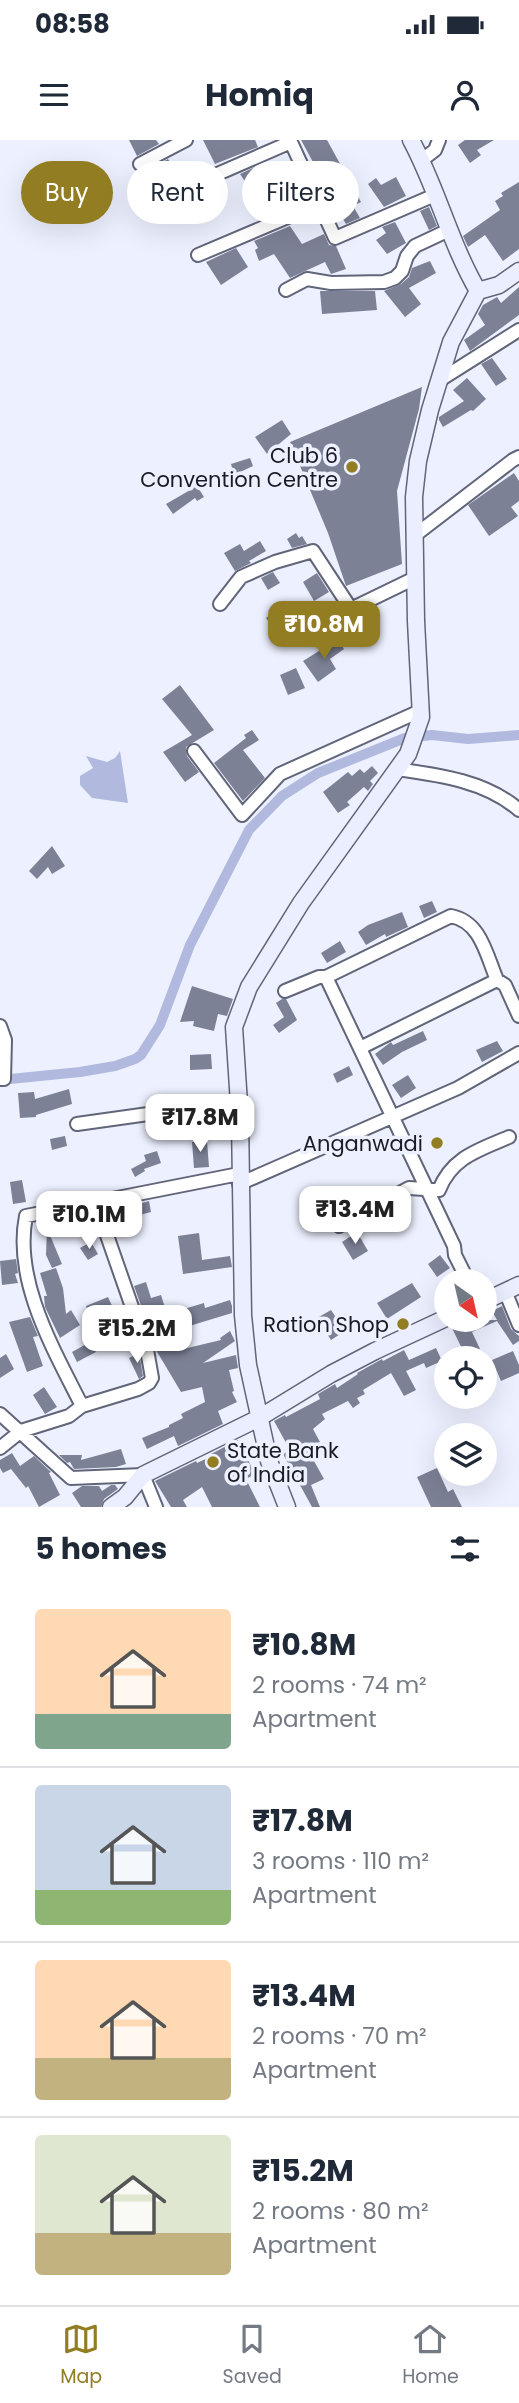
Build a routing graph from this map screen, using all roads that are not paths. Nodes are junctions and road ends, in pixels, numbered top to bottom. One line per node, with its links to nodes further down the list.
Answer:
1 (186, 140): 6 (street)
2 (411, 140): 5 (main road)
3 (439, 140): 5 (street)
4 (291, 141): 7 (street); 8 (street)
5 (422, 160): 9 (main road)
6 (146, 161)
7 (301, 161)
8 (228, 169)
9 (435, 195): 11 (street); 12 (main road)
10 (271, 224): 13 (street)
11 (329, 224)
12 (449, 230): 15 (street); 16 (main road)
13 (198, 255)
14 (519, 271): 16 (main road)
15 (286, 290)
16 (478, 291): 18 (main road)
17 (519, 330): 18 (street)
18 (440, 380): 20 (main road)
19 (519, 457): 20 (street)
20 (414, 536): 21 (main road)
21 (415, 578): 23 (street); 25 (main road)
22 (220, 604): 23 (street)
23 (351, 609): 24 (street)
24 (323, 641)
25 (420, 714): 26 (street); 27 (main road)
26 (194, 751)
27 (396, 769): 28 (street); 37 (main road)
28 (519, 810)
29 (326, 977): 30 (street); 31 (street); 34 (street)
30 (498, 980): 32 (street); 34 (street)
31 (285, 990)
32 (519, 1016)
33 (0, 1026): 36 (street)
34 (360, 1048): 38 (street)
35 (519, 1053): 38 (street)
36 (0, 1079)
37 (239, 1109): 39 (street); 41 (main road)
38 (392, 1117): 41 (street); 42 (street)
39 (77, 1124)
40 (509, 1137): 42 (street)
41 (239, 1179): 43 (street); 51 (main road)
42 (427, 1189): 44 (street); 45 (street)
43 (95, 1201): 49 (street); 49 (street)
44 (339, 1226)
45 (462, 1269)
46 (512, 1288): 48 (street)
47 (434, 1323): 51 (main road)
48 (519, 1325)
49 (82, 1406): 52 (street)
50 (0, 1414): 52 (street)
51 (259, 1418): 54 (main road); 57 (main road)
52 (21, 1431): 53 (street); 54 (street)
53 (0, 1448)
54 (143, 1475): 55 (main road); 56 (street)
55 (111, 1507)
56 (156, 1507)
57 (287, 1507)

